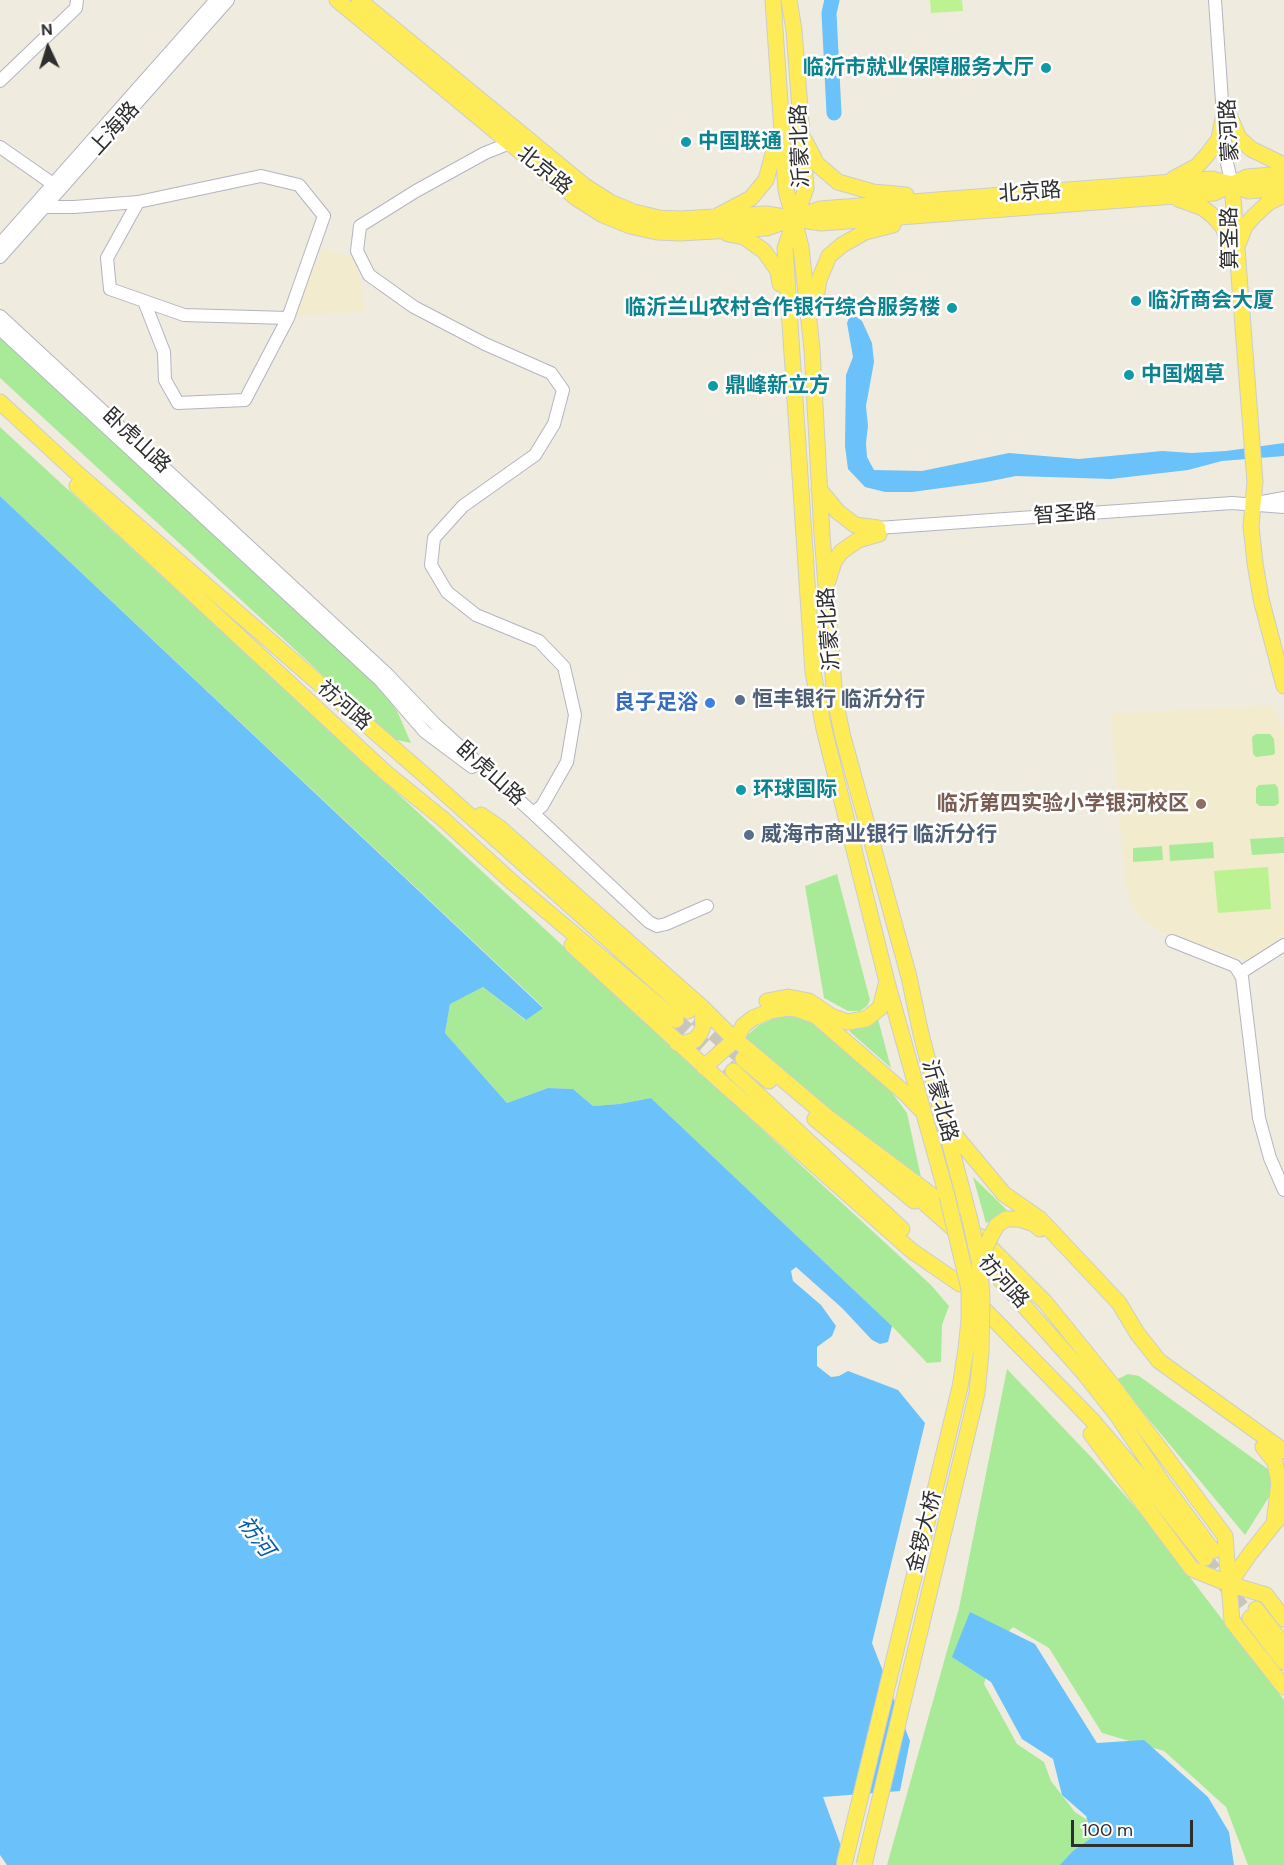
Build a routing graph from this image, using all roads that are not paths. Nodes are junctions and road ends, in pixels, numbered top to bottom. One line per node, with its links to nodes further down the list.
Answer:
1 (77, 0): 10 (street)
2 (216, 0): 18 (street, 上海路)
3 (228, 0): 25 (street, 上海路)
4 (337, 0): 14 (main road, 北京路)
5 (359, 0): 27 (main road, 北京路)
6 (774, 0): 12 (main road, 沂蒙北路)
7 (789, 0): 13 (main road, 沂蒙北路)
8 (1215, 0): 11 (street, 蒙河路)
9 (1222, 0): 11 (street, 蒙河路)
10 (0, 81)
11 (1226, 117): 16 (main road); 19 (street, 蒙河路); 21 (main road)
12 (780, 122): 27 (main road); 28 (main road, 沂蒙北路)
13 (802, 130): 23 (main road); 28 (main road, 沂蒙北路)
14 (510, 143): 29 (main road, 北京路); 52 (street)
15 (0, 147): 18 (street)
16 (1284, 165)
17 (1284, 174): 19 (main road, 北京路)
18 (53, 184): 30 (street, 上海路)
19 (1232, 184): 20 (main road); 21 (main road, 北京路); 31 (main road, 算圣路)
20 (1284, 188)
21 (1168, 190): 23 (main road, 北京路); 26 (main road, 北京路); 31 (main road)
22 (1284, 195): 31 (main road)
23 (951, 199): 28 (main road, 北京路)
24 (138, 202): 25 (street); 33 (street); 35 (street)
25 (44, 207): 32 (street, 上海路)
26 (939, 214): 28 (main road, 北京路); 38 (main road)
27 (715, 217): 28 (main road, 北京路)
28 (794, 219): 29 (main road, 北京路); 37 (main road, 沂蒙北路); 38 (main road, 沂蒙北路)
29 (708, 231): 37 (main road)
30 (0, 243)
31 (1234, 249): 45 (main road, 算圣路)
32 (0, 257)
33 (144, 301): 35 (street); 35 (street)
34 (0, 316): 52 (street, 卧虎山路)
35 (288, 318)
36 (0, 329): 52 (street, 卧虎山路)
37 (790, 339): 57 (main road, 沂蒙北路)
38 (812, 349): 43 (main road, 沂蒙北路)
39 (0, 391): 42 (main road)
40 (0, 402): 42 (main road, 祊河路)
41 (0, 415): 51 (main road, 祊河路)
42 (78, 474): 58 (main road, 祊河路)
43 (819, 489): 47 (main road); 48 (main road, 沂蒙北路)
44 (1284, 498): 45 (street, 智圣路)
45 (1253, 504): 46 (street, 智圣路); 47 (street, 智圣路); 49 (main road, 算圣路); 50 (main road, 算圣路)
46 (1284, 507)
47 (878, 531): 48 (main road)
48 (826, 586): 64 (main road, 沂蒙北路)
49 (1284, 663)
50 (1284, 686)
51 (385, 772): 58 (main road, 祊河路); 60 (main road)
52 (533, 813): 53 (street)
53 (707, 906)
54 (1172, 941): 56 (street)
55 (1284, 945): 56 (street)
56 (1240, 973): 65 (street)
57 (887, 982): 59 (main road); 63 (main road, 沂蒙北路)
58 (689, 1013): 59 (main road); 60 (main road)
59 (732, 1036): 61 (main road); 62 (main road); 63 (main road)
60 (677, 1042): 61 (main road)
61 (704, 1067): 69 (main road)
62 (818, 1110): 67 (main road); 72 (main road)
63 (922, 1111): 66 (main road, 沂蒙北路)
64 (945, 1123): 68 (main road, 沂蒙北路, bridge); 74 (main road)
65 (1284, 1190)
66 (947, 1196): 83 (main road, 金锣大桥, bridge)
67 (964, 1238): 69 (main road, 祊河路); 70 (main road, 祊河路)
68 (980, 1267): 73 (main road, bridge); 84 (main road, 金锣大桥, bridge)
69 (960, 1284): 71 (main road, 祊河路)
70 (1035, 1318): 71 (main road, 祊河路); 72 (main road)
71 (1008, 1332): 78 (main road, 祊河路)
72 (1113, 1386): 78 (main road)
73 (1263, 1447): 75 (main road); 77 (main road)
74 (1284, 1451)
75 (1284, 1462)
76 (1284, 1511): 77 (main road)
77 (1279, 1523): 78 (main road)
78 (1229, 1584): 79 (main road, 祊河路); 82 (main road)
79 (1284, 1619)
80 (1284, 1645): 81 (main road)
81 (1284, 1662)
82 (1284, 1687)
83 (844, 1865)
84 (864, 1865)

